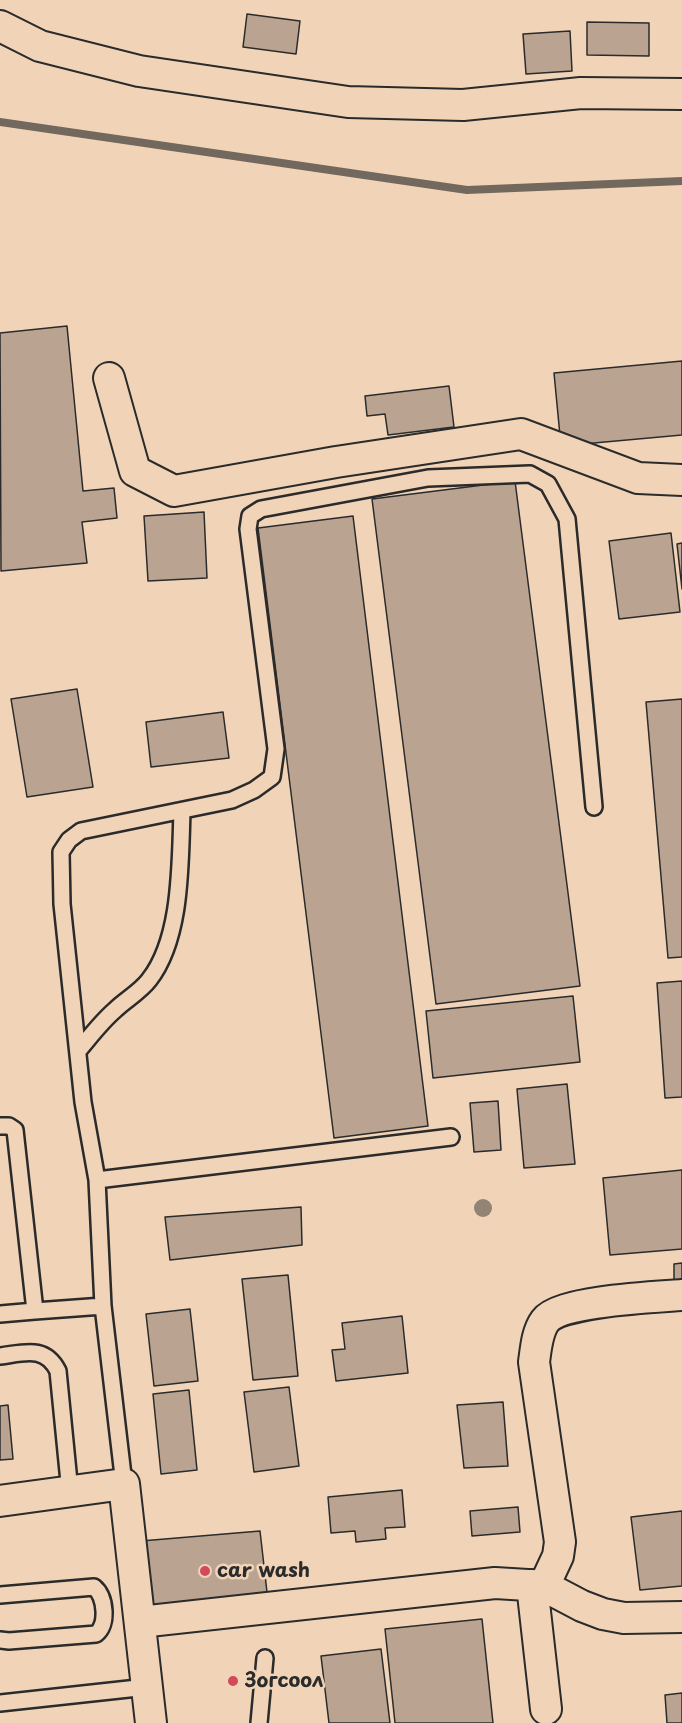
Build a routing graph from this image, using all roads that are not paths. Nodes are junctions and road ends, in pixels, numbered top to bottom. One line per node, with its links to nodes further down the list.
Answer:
1 (0, 26): 2 (street)
2 (682, 94)
3 (109, 378): 4 (street)
4 (682, 480)
5 (594, 807): 6 (lane)
6 (182, 812): 7 (lane); 7 (lane)
7 (78, 1051): 10 (lane)
8 (0, 1126): 13 (lane)
9 (451, 1137): 10 (lane)
10 (97, 1180): 12 (lane)
11 (682, 1296): 19 (street)
12 (103, 1306): 13 (lane); 16 (lane)
13 (35, 1311): 14 (lane)
14 (0, 1314)
15 (0, 1356): 17 (lane)
16 (124, 1485): 17 (street); 22 (street)
17 (70, 1492): 18 (street)
18 (0, 1501)
19 (538, 1585): 21 (street); 22 (street); 27 (street)
20 (0, 1595): 23 (lane)
21 (682, 1617)
22 (140, 1622): 25 (street)
23 (0, 1640)
24 (265, 1658): 29 (lane)
25 (147, 1687): 26 (lane); 28 (street)
26 (0, 1703)
27 (546, 1709)
28 (151, 1723)
29 (259, 1723)

